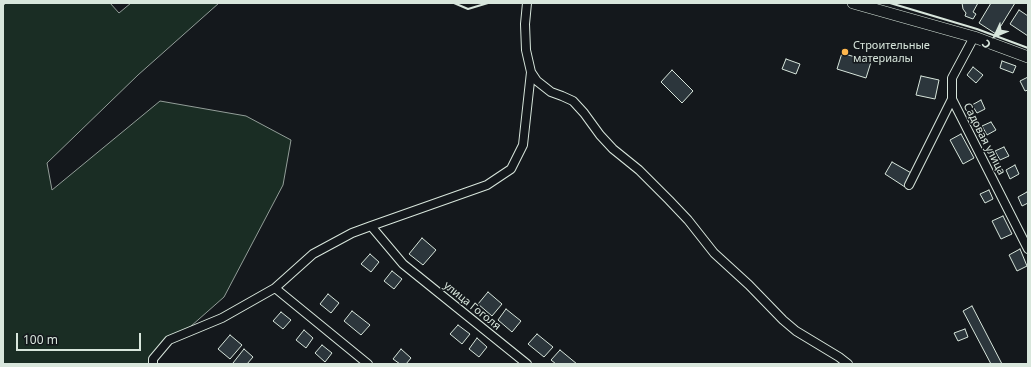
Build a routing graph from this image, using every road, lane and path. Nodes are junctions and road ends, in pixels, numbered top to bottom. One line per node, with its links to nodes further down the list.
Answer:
1 (526, 3): 5 (street)
2 (853, 3): 3 (main road)
3 (974, 37): 4 (main road); 6 (street, Садовая улица)
4 (1028, 57)
5 (531, 72): 8 (street); 14 (street)
6 (952, 99): 7 (street); 9 (street, Садовая улица)
7 (909, 185)
8 (371, 226): 10 (street); 13 (street, улица Гоголя)
9 (1028, 249)
10 (275, 288): 11 (street); 12 (street)
11 (153, 364)
12 (366, 364)
13 (527, 364)
14 (848, 364)

